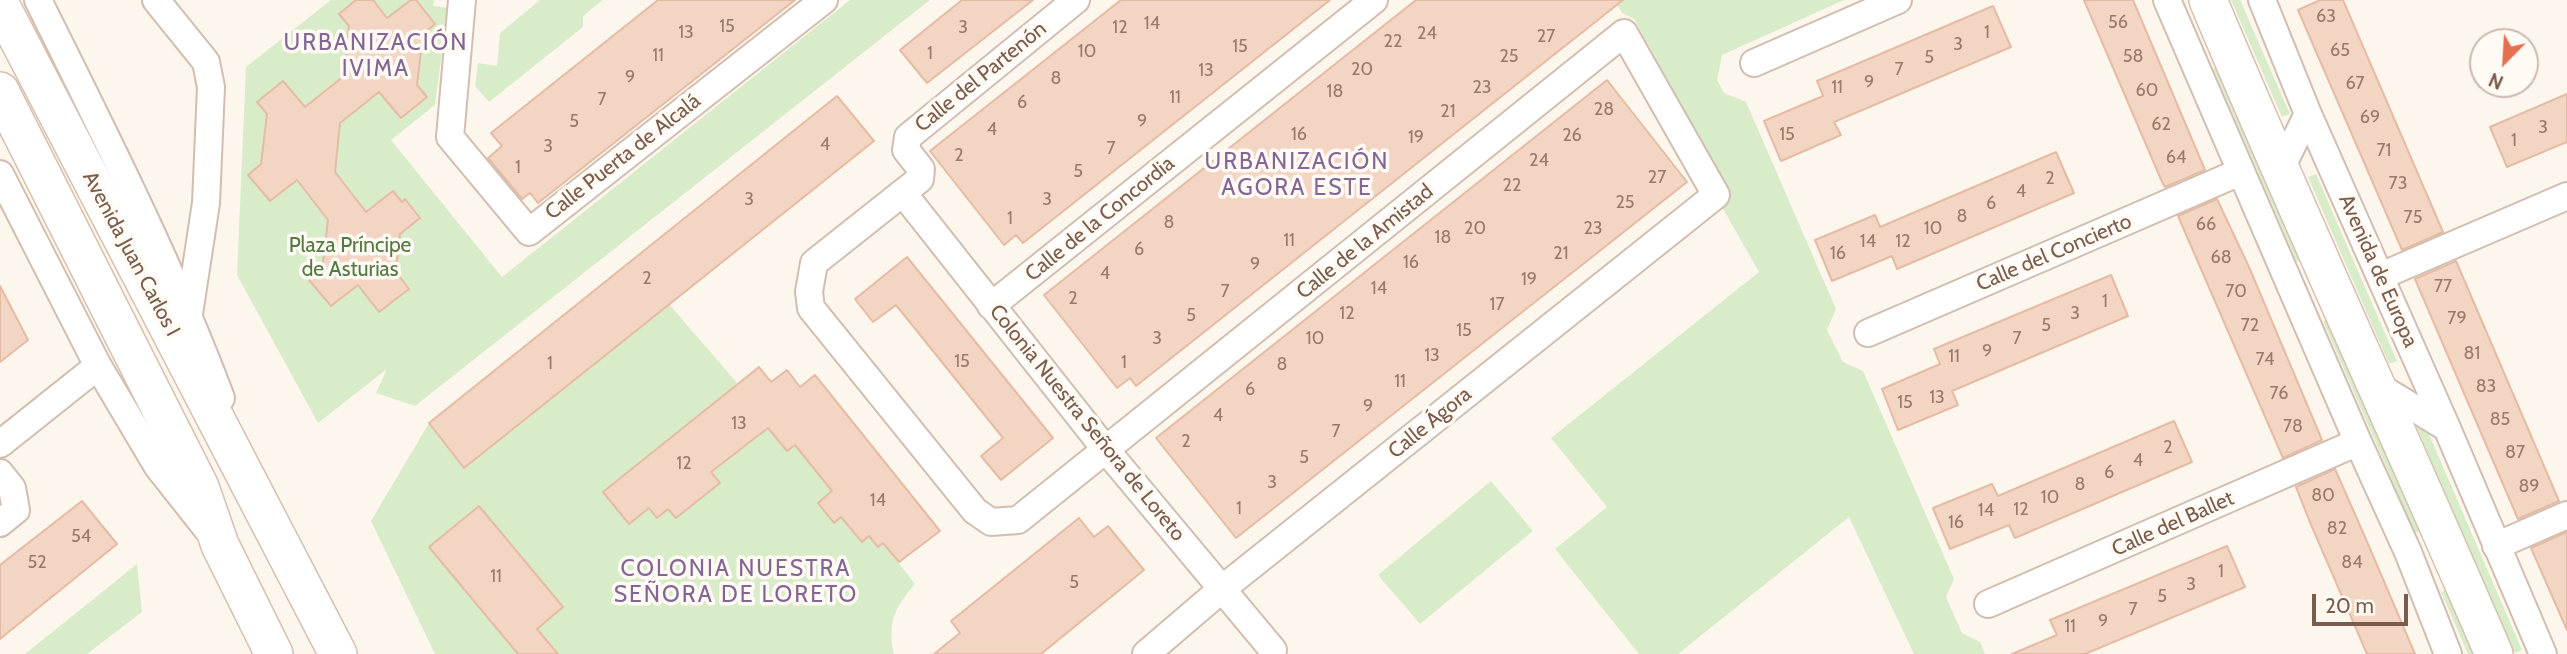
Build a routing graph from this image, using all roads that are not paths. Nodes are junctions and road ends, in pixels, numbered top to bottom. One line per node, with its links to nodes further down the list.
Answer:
1 (38, 0): 27 (street, Avenida Juan Carlos I)
2 (156, 0): 27 (street, Avenida Juan Carlos I)
3 (462, 0): 4 (street, Calle Puerta de Alcalá)
4 (824, 0)
5 (1076, 0): 21 (street, Calle del Partenón)
6 (1374, 0): 25 (street, Calle de la Concordia)
7 (1898, 0): 15 (street)
8 (2166, 0): 12 (street)
9 (2208, 0): 14 (main road)
10 (2272, 3): 17 (street, Avenida de Europa)
11 (0, 4): 36 (main road, Avenida Juan Carlos I)
12 (2178, 27): 14 (street); 19 (street)
13 (1624, 33): 34 (street, Calle de la Amistad); 43 (street, Calle Ágora)
14 (2228, 48): 18 (main road)
15 (1754, 63)
16 (0, 91): 39 (main road, Avenida Juan Carlos I)
17 (2308, 114): 18 (street); 24 (street, Avenida de Europa)
18 (2281, 168): 23 (main road)
19 (2239, 172): 26 (street); 28 (street, Calle del Concierto)
20 (0, 174): 29 (street, Avenida Juan Carlos I)
21 (904, 193): 25 (street, Colonia Nuestra Señora de Loreto); 34 (street, Calle de la Amistad)
22 (2567, 196): 24 (street)
23 (2318, 256): 26 (street); 30 (main road)
24 (2381, 276): 31 (street, Avenida de Europa)
25 (991, 306): 34 (street, Colonia Nuestra Señora de Loreto)
26 (2301, 310): 32 (street)
27 (189, 314): 36 (street, Avenida Juan Carlos I)
28 (1868, 333)
29 (98, 366): 33 (street); 39 (street, Avenida Juan Carlos I)
30 (2378, 386): 31 (street); 42 (main road)
31 (2448, 428): 40 (street, Avenida de Europa)
32 (2358, 442): 41 (street); 44 (street, Calle del Ballet)
33 (0, 443)
34 (1105, 450): 43 (street, Colonia Nuestra Señora de Loreto)
35 (0, 473): 38 (street)
36 (261, 504): 47 (main road, Avenida Juan Carlos I)
37 (2567, 514): 40 (street)
38 (8, 517)
39 (220, 545): 46 (main road, Avenida Juan Carlos I)
40 (2496, 546): 51 (street, Avenida de Europa)
41 (2408, 552): 42 (street); 49 (street)
42 (2462, 580): 50 (main road)
43 (1223, 589): 45 (street, Colonia Nuestra Señora de Loreto); 48 (street, Calle Ágora)
44 (1988, 604)
45 (1273, 650)
46 (274, 654)
47 (338, 654)
48 (1146, 654)
49 (2448, 654)
50 (2494, 654)
51 (2543, 654)

